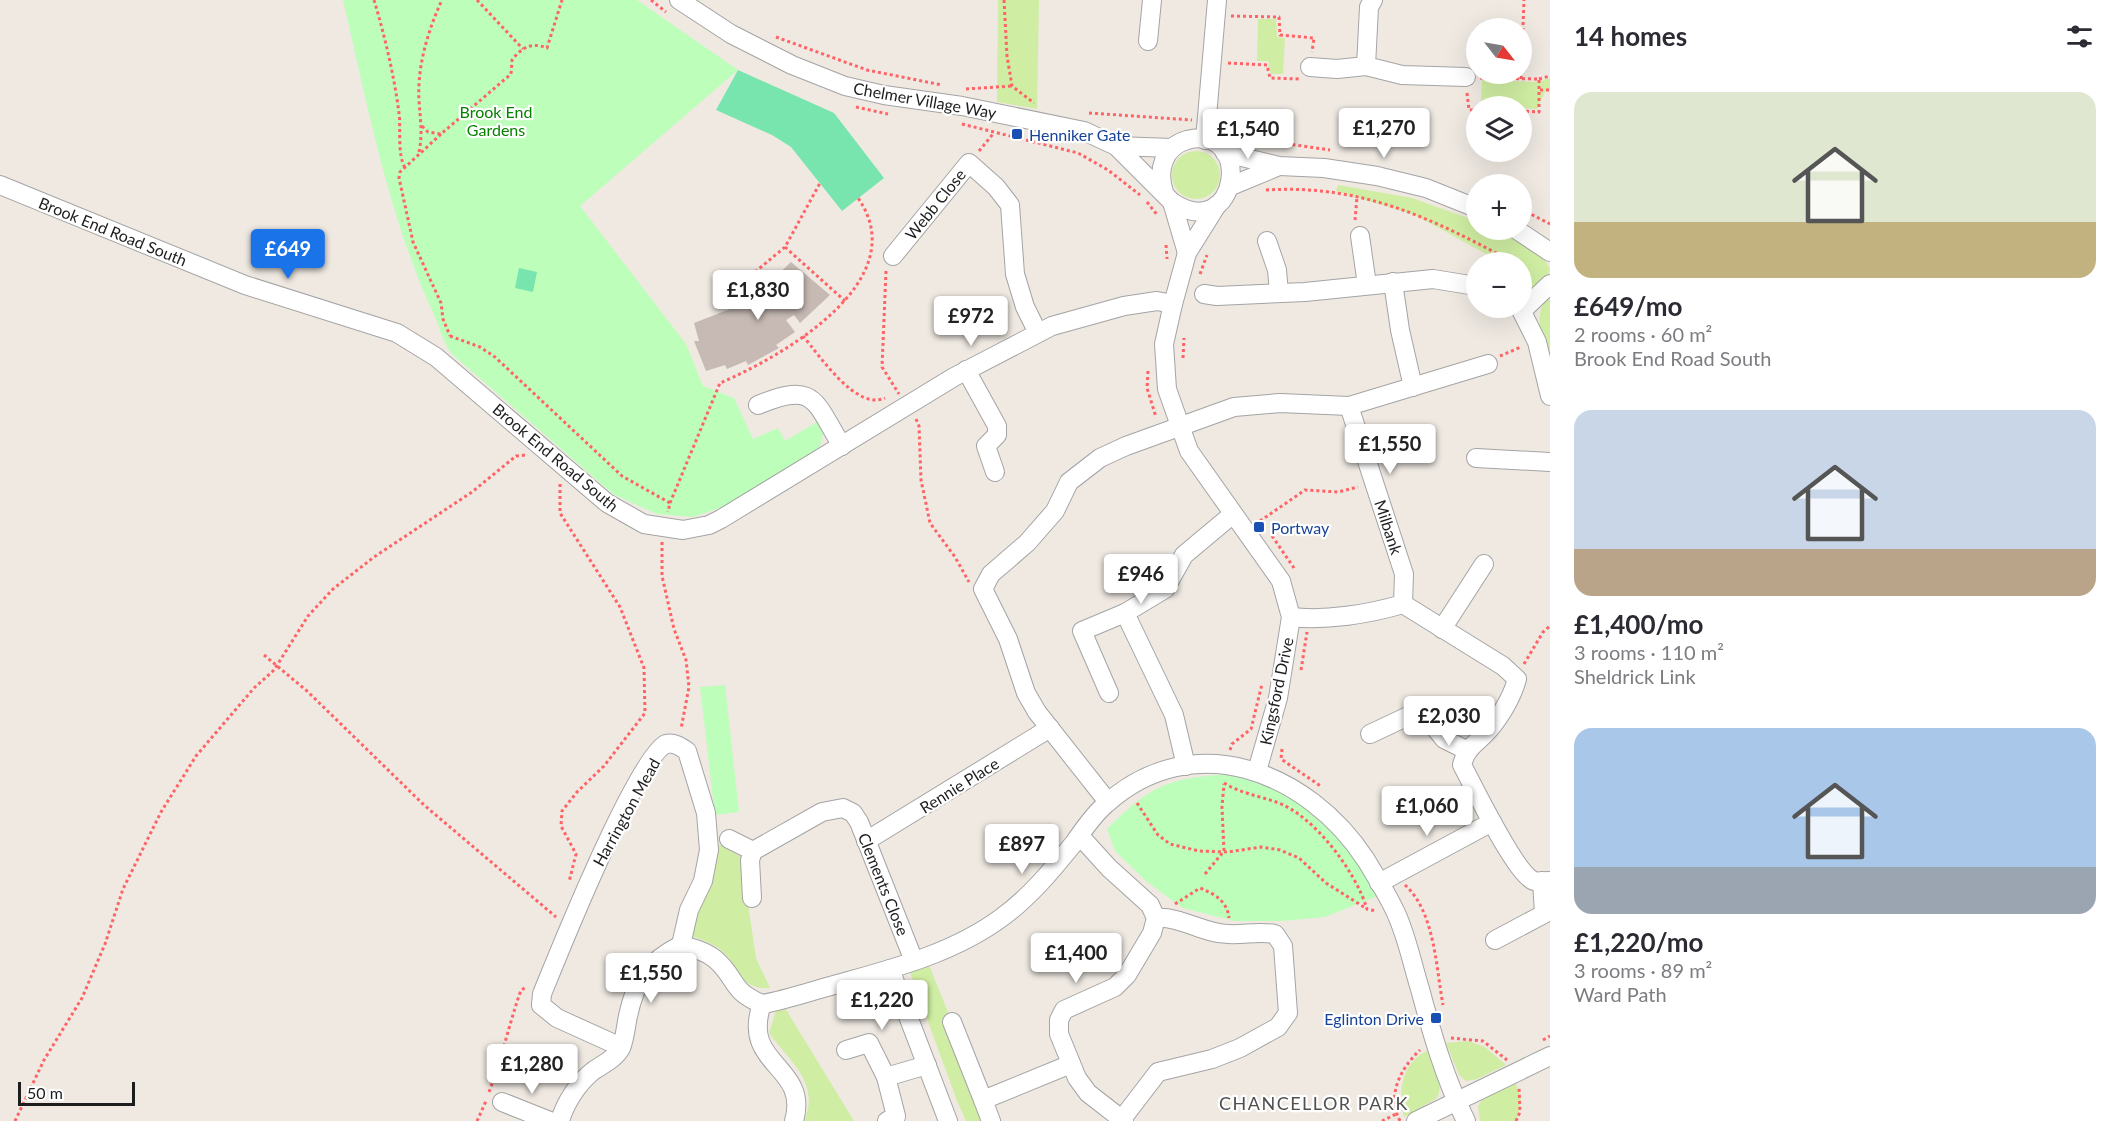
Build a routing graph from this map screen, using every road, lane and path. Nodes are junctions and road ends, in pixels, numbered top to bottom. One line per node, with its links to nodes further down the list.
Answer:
1 (374, 0): 44 (path)
2 (442, 0): 32 (path)
3 (477, 0): 14 (path)
4 (562, 0): 14 (path)
5 (679, 0): 33 (street, Chelmer Village Way)
6 (1005, 0): 22 (path)
7 (1152, 0): 13 (street)
8 (1373, 0): 16 (street)
9 (1524, 0): 11 (path)
10 (1216, 8): 15 (street); 17 (path)
11 (1523, 18)
12 (766, 33): 23 (path)
13 (1148, 41)
14 (523, 50): 34 (path)
15 (1210, 62): 17 (path); 31 (street)
16 (1366, 66): 17 (street); 19 (street)
17 (1310, 68)
18 (1550, 76): 21 (path)
19 (1466, 77)
20 (1532, 79): 21 (path)
21 (1539, 79): 25 (path)
22 (1012, 86): 24 (path); 27 (path)
23 (952, 87)
24 (962, 88)
25 (1539, 90): 26 (path); 29 (path)
26 (1550, 90)
27 (1043, 105)
28 (1079, 112): 30 (path)
29 (1532, 112)
30 (1089, 113): 31 (path); 33 (path)
31 (1206, 120): 36 (street)
32 (422, 126): 34 (path); 41 (path)
33 (1084, 131): 37 (street, Chelmer Village Way); 39 (path)
34 (441, 134): 41 (path)
35 (993, 134): 42 (path)
36 (1205, 140): 38 (street, Chelmer Village Way); 40 (street)
37 (1116, 146): 38 (street, Chelmer Village Way); 49 (street, Chelmer Village Way)
38 (1172, 148): 49 (street)
39 (1078, 153)
40 (1225, 153): 43 (street); 47 (street)
41 (419, 154): 44 (path)
42 (969, 163): 64 (street, Webb Close); 76 (street, Webb Close)
43 (1279, 166): 47 (street); 52 (street)
44 (405, 168): 96 (path)
45 (820, 183): 59 (path)
46 (0, 185): 99 (street, Brook End Road South)
47 (1231, 186): 53 (street)
48 (1258, 193): 50 (path)
49 (1168, 197): 53 (street, Chelmer Village Way); 63 (street)
50 (1357, 197): 56 (path); 61 (path)
51 (858, 198): 73 (path)
52 (1466, 204)
53 (1216, 205): 63 (street, Kingsford Drive)
54 (1532, 215): 55 (path)
55 (1550, 224)
56 (1360, 236): 69 (street)
57 (1532, 240): 62 (street)
58 (1267, 241): 71 (street)
59 (785, 247): 65 (path); 73 (path)
60 (1211, 247): 70 (path)
61 (1493, 252)
62 (1550, 252)
63 (1187, 253): 74 (street, Kingsford Drive)
64 (893, 256)
65 (755, 272)
66 (1393, 282): 67 (street); 69 (street); 83 (street)
67 (1466, 284)
68 (1550, 284): 72 (street)
69 (1367, 285): 71 (street)
70 (1201, 288): 71 (street)
71 (1279, 293)
72 (1532, 300)
73 (845, 301): 77 (path)
74 (1173, 304): 76 (street, Brook End Road South); 88 (street, Kingsford Drive)
75 (1526, 318): 79 (street)
76 (1038, 333): 82 (street, Brook End Road South)
77 (803, 336): 84 (path); 96 (path)
78 (1184, 338): 80 (path)
79 (1537, 342): 81 (path); 85 (street)
80 (1183, 361)
81 (1488, 364): 83 (street)
82 (966, 370): 89 (street, Brook End Road South); 93 (street)
83 (1413, 387): 87 (street)
84 (898, 393)
85 (1550, 396)
86 (758, 405): 89 (street)
87 (1349, 406): 88 (street); 94 (street, Milbank)
88 (1179, 426): 98 (street, Kingsford Drive); 113 (street)
89 (842, 446): 99 (street, Brook End Road South)
90 (527, 455): 109 (path)
91 (1476, 458): 92 (street)
92 (1550, 462)
93 (995, 472)
94 (1374, 482): 97 (path); 103 (street, Milbank)
95 (560, 483): 133 (path)
96 (670, 503): 99 (path)
97 (1254, 512)
98 (1233, 514): 104 (street); 105 (street, Kingsford Drive)
99 (664, 529): 116 (path)
100 (1268, 531): 102 (path)
101 (1484, 564): 107 (street)
102 (1298, 578)
103 (1403, 604): 105 (street); 107 (street)
104 (1125, 613): 112 (street); 118 (street)
105 (1300, 618): 110 (path); 119 (street, Kingsford Drive)
106 (1550, 626): 111 (path)
107 (1442, 628): 111 (street)
108 (264, 655): 109 (path)
109 (278, 664): 138 (path); 162 (path)
110 (1300, 675)
111 (1517, 679): 117 (street)
112 (1109, 693)
113 (1050, 728): 123 (street); 127 (street, Rennie Place)
114 (1370, 734): 117 (street)
115 (1283, 740): 122 (path)
116 (679, 745): 138 (street, Harrington Mead); 142 (street, Harrington Mead)
117 (1466, 750): 124 (street)
118 (1186, 766): 119 (street); 121 (street)
119 (1257, 771): 131 (street)
120 (1224, 784): 129 (path)
121 (1126, 789): 123 (street); 129 (path)
122 (1327, 792)
123 (1108, 802): 125 (street)
124 (1492, 822): 131 (street); 132 (street)
125 (1080, 836): 137 (street); 143 (street)
126 (729, 839): 128 (street)
127 (866, 841): 128 (street, Clements Close); 143 (street, Clements Close)
128 (753, 851): 134 (street)
129 (1224, 851): 130 (path); 136 (path)
130 (1205, 874)
131 (1387, 879): 147 (path); 149 (street)
132 (1546, 881): 141 (street)
133 (566, 890)
134 (752, 898)
135 (559, 907): 138 (path)
136 (1367, 909)
137 (1161, 917): 140 (street); 140 (path); 153 (street)
138 (563, 921): 139 (path); 145 (street, Harrington Mead)
139 (551, 925)
140 (1227, 934): 161 (street)
141 (1495, 940)
142 (681, 945): 146 (street); 150 (street)
143 (914, 961): 144 (street)
144 (890, 969): 146 (street); 154 (street)
145 (542, 994): 150 (street); 163 (path)
146 (762, 1004): 166 (street)
147 (1445, 1014)
148 (952, 1022): 157 (street)
149 (1435, 1043): 155 (path); 158 (street); 160 (path)
150 (621, 1047): 165 (street)
151 (846, 1050): 156 (street)
152 (1550, 1056): 155 (street)
153 (1071, 1064): 157 (street); 161 (street)
154 (927, 1065): 156 (street); 168 (street)
155 (1514, 1074): 158 (street); 173 (path)
156 (886, 1077): 167 (street)
157 (983, 1100): 169 (street)
158 (1456, 1100): 171 (street); 172 (street)
159 (502, 1102): 164 (street)
160 (1396, 1114): 170 (path); 171 (path)
161 (1123, 1120)
162 (15, 1121)
163 (477, 1121)
164 (550, 1121)
165 (560, 1121)
166 (794, 1121)
167 (887, 1121)
168 (948, 1121)
169 (991, 1121)
170 (1382, 1121)
171 (1408, 1121)
172 (1466, 1121)
173 (1516, 1121)

